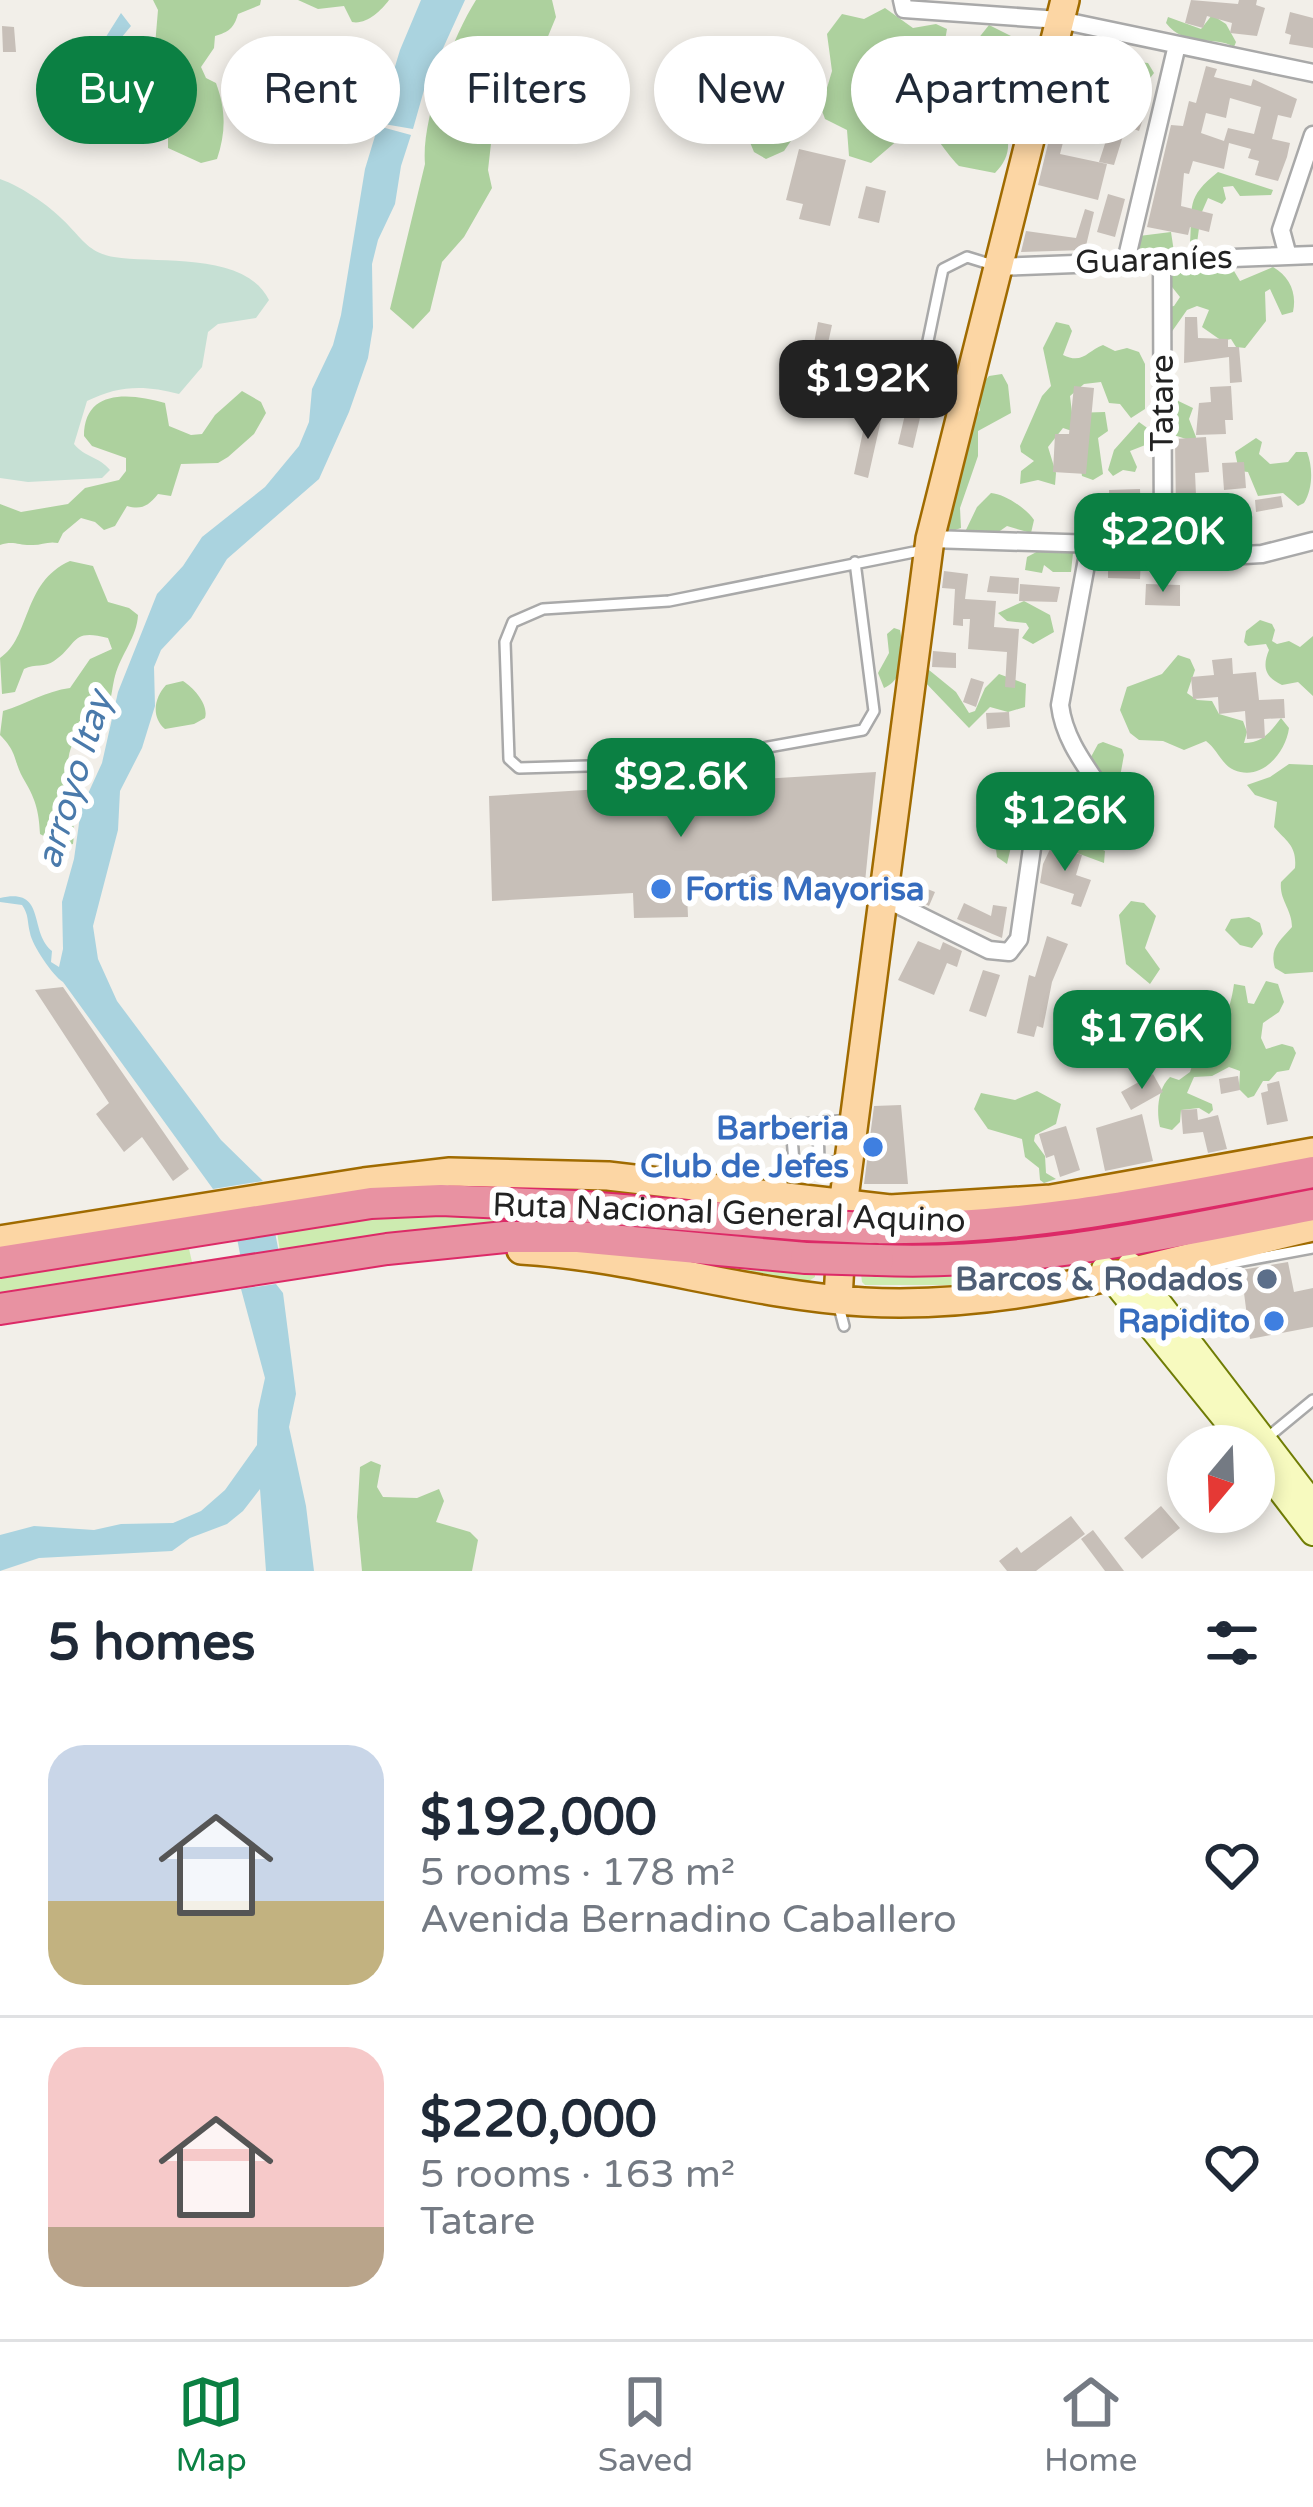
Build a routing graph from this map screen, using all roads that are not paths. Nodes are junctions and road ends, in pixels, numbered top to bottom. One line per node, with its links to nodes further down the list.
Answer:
1 (902, 0): 2 (street)
2 (1062, 10): 3 (street); 10 (main road)
3 (1177, 45): 4 (street); 9 (street)
4 (1313, 73)
5 (1313, 135): 7 (street)
6 (1313, 255): 7 (street, Guaraníes)
7 (1288, 256): 8 (street, Guaraníes)
8 (1162, 259): 9 (street, Guaraníes); 15 (street, Tatare)
9 (1126, 261): 10 (street, Guaraníes)
10 (995, 267): 11 (main road); 11 (lane)
11 (963, 402): 13 (main road)
12 (1313, 541): 15 (street)
13 (930, 544): 14 (street); 16 (lane); 21 (main road)
14 (1090, 544): 15 (street); 19 (street)
15 (1162, 546)
16 (855, 562): 17 (lane); 18 (lane)
17 (702, 759)
18 (656, 764)
19 (1103, 793)
20 (1036, 820): 21 (street)
21 (884, 898): 22 (main road)
22 (850, 1120): 23 (lane); 26 (main road)
23 (818, 1123): 25 (lane); 28 (lane)
24 (1313, 1152): 31 (main road)
25 (820, 1162): 26 (lane); 28 (lane)
26 (844, 1162): 31 (main road)
27 (1313, 1172): 30 (highway, Ruta Nacional General Aquino, bridge)
28 (785, 1174): 30 (main road); 31 (main road)
29 (1313, 1205): 38 (highway, Ruta Nacional General Aquino, bridge)
30 (277, 1206): 32 (highway, Ruta Nacional General Aquino)
31 (843, 1206): 41 (main road)
32 (182, 1221): 34 (main road); 37 (highway, Ruta Nacional General Aquino)
33 (1313, 1227): 36 (main road)
34 (0, 1240)
35 (1313, 1248): 36 (lane)
36 (1213, 1258): 39 (main road)
37 (0, 1262)
38 (290, 1264): 40 (highway, Ruta Nacional General Aquino); 41 (main road)
39 (1120, 1271): 41 (main road); 43 (street)
40 (0, 1309)
41 (838, 1311)
42 (1313, 1400): 44 (lane)
43 (1240, 1425)
44 (1275, 1427)
45 (1275, 1465): 47 (street)
46 (1275, 1476): 48 (street)
47 (1313, 1504)
48 (1313, 1533)

